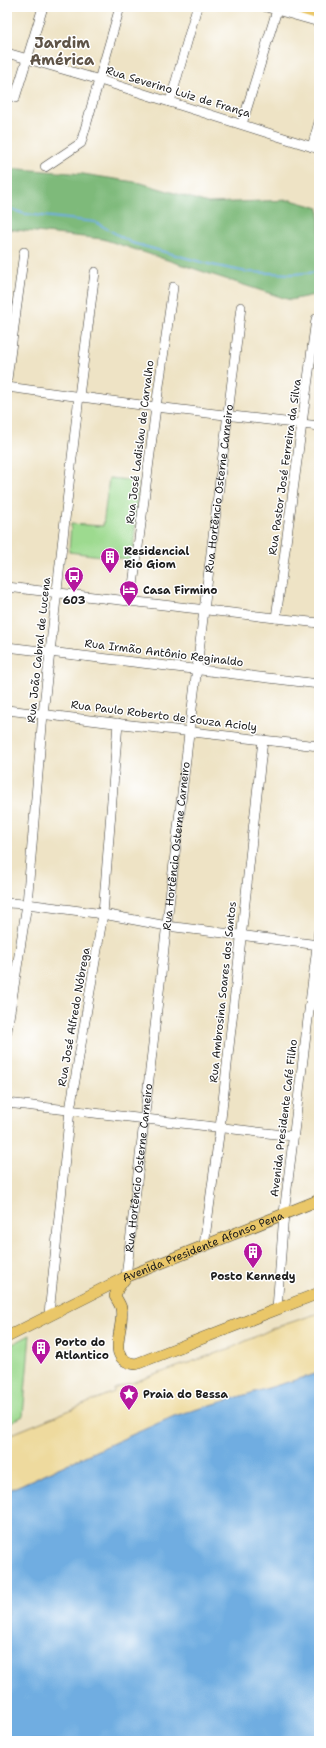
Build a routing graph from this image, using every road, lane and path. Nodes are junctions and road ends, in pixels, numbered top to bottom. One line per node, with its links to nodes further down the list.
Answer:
1 (43, 7): 10 (street)
2 (120, 7): 11 (street)
3 (197, 7): 13 (street)
4 (266, 7): 6 (street)
5 (299, 7): 7 (highway)
6 (278, 10): 8 (street); 15 (street)
7 (319, 13)
8 (319, 22)
9 (7, 53): 10 (street, Rua Severino Luiz de França)
10 (28, 60): 11 (street, Rua Severino Luiz de França); 12 (street)
11 (100, 80): 13 (street, Rua Severino Luiz de França); 17 (street)
12 (15, 98)
13 (170, 102): 15 (street, Rua Severino Luiz de França)
14 (319, 122): 16 (street)
15 (242, 124): 16 (street, Rua Severino Luiz de França)
16 (316, 148)
17 (45, 167)
18 (24, 252): 23 (street)
19 (96, 272): 25 (street, Rua João Cabral de Lucena)
20 (173, 287): 26 (street, Rua José Ladislau de Carvalho)
21 (242, 307): 27 (street, Rua Hortêncio Osterne Carneiro)
22 (316, 319): 28 (street, Rua Pastor José Ferreira da Silva)
23 (7, 378)
24 (7, 387): 25 (street)
25 (79, 396): 26 (street); 31 (street, Rua João Cabral de Lucena)
26 (156, 407): 27 (street); 32 (street, Rua José Ladislau de Carvalho)
27 (229, 417): 28 (street); 33 (street, Rua Hortêncio Osterne Carneiro)
28 (303, 424): 29 (street); 34 (street, Rua Pastor José Ferreira da Silva)
29 (319, 426)
30 (7, 586): 31 (street)
31 (57, 593): 32 (street); 37 (street, Rua João Cabral de Lucena)
32 (131, 601): 33 (street)
33 (204, 610): 34 (street); 38 (street, Rua Hortêncio Osterne Carneiro)
34 (276, 618): 35 (street)
35 (319, 623)
36 (7, 647): 37 (street, Rua Irmão Antônio Reginaldo)
37 (51, 651): 38 (street, Rua Irmão Antônio Reginaldo); 41 (street, Rua João Cabral de Lucena)
38 (197, 670): 39 (street, Rua Irmão Antônio Reginaldo); 43 (street, Rua Hortêncio Osterne Carneiro)
39 (319, 684)
40 (7, 710): 41 (street, Rua Paulo Roberto de Souza Acioly)
41 (43, 714): 42 (street, Rua Paulo Roberto de Souza Acioly); 47 (street, Rua João Cabral de Lucena)
42 (118, 722): 43 (street, Rua Paulo Roberto de Souza Acioly); 48 (street, Rua José Alfredo Nóbrega)
43 (189, 733): 44 (street, Rua Paulo Roberto de Souza Acioly); 49 (street, Rua Hortêncio Osterne Carneiro)
44 (263, 740): 45 (street, Rua Paulo Roberto de Souza Acioly); 51 (street, Rua Ambrosina Soares dos Santos)
45 (319, 746)
46 (7, 903): 47 (street)
47 (27, 904): 48 (street); 53 (street, Rua João Cabral de Lucena)
48 (103, 914): 49 (street); 55 (street, Rua José Alfredo Nóbrega)
49 (167, 926): 51 (street); 56 (street, Rua Hortêncio Osterne Carneiro)
50 (319, 930): 52 (street, Avenida Presidente Café Filho)
51 (241, 935): 52 (street); 57 (street, Rua Ambrosina Soares dos Santos)
52 (318, 944): 58 (street, Avenida Presidente Café Filho)
53 (7, 1031)
54 (7, 1103): 55 (street)
55 (70, 1110): 56 (street); 67 (street, Rua José Alfredo Nóbrega)
56 (144, 1120): 57 (street); 62 (street, Rua Hortêncio Osterne Carneiro)
57 (220, 1128): 58 (street); 61 (street, Rua Ambrosina Soares dos Santos)
58 (293, 1136): 60 (street, Avenida Presidente Café Filho)
59 (319, 1200): 60 (main road, Avenida Presidente Afonso Pena)
60 (284, 1213): 61 (main road, Avenida Presidente Afonso Pena); 66 (street, Avenida Presidente Café Filho)
61 (204, 1245): 62 (main road, Avenida Presidente Afonso Pena)
62 (126, 1277): 64 (main road, Avenida Presidente Afonso Pena); 65 (main road, Rua Hortêncio Osterne Carneiro)
63 (319, 1292): 66 (main road)
64 (89, 1295): 65 (main road, Avenida Presidente Afonso Pena); 67 (main road, Avenida Presidente Afonso Pena)
65 (115, 1296): 66 (main road)
66 (277, 1309)
67 (49, 1314): 68 (main road, Avenida Presidente Afonso Pena)
68 (7, 1337)

